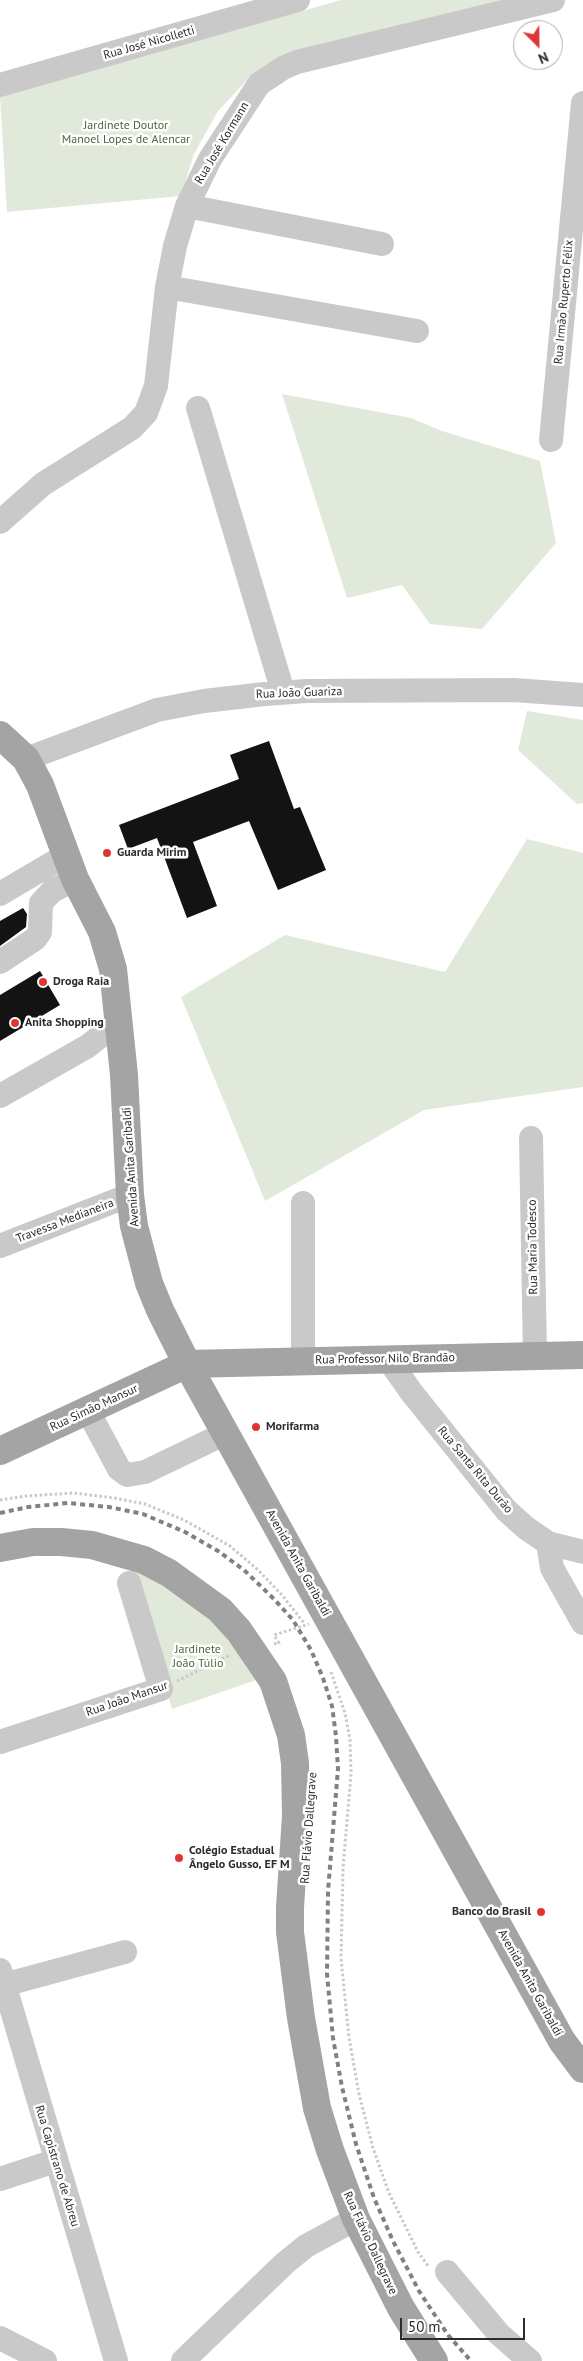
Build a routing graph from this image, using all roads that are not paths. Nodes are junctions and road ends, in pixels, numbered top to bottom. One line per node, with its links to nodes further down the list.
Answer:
1 (298, 0): 3 (street, Rua José Nicolletti)
2 (554, 0): 5 (street, Rua José Kormann)
3 (0, 85)
4 (583, 103): 10 (street, Rua Irmão Ruperto Félix)
5 (187, 206): 6 (street); 7 (street, Rua José Kormann)
6 (382, 244)
7 (167, 287): 8 (street); 11 (street, Rua José Kormann)
8 (417, 331)
9 (198, 408): 12 (street)
10 (551, 440)
11 (0, 522)
12 (283, 692): 13 (street, Rua João Guariza); 14 (street, Rua João Guariza)
13 (583, 695)
14 (10, 749): 15 (main road, Avenida Anita Garibaldi)
15 (71, 867): 16 (street); 17 (street); 18 (main road, Avenida Anita Garibaldi)
16 (0, 894)
17 (0, 962)
18 (118, 1022): 19 (street); 21 (main road, Avenida Anita Garibaldi)
19 (0, 1096)
20 (531, 1138): 25 (street, Rua Maria Todesco)
21 (130, 1195): 23 (street, Travessa Medianeira); 28 (main road, Avenida Anita Garibaldi)
22 (303, 1203): 27 (street)
23 (0, 1246)
24 (583, 1355): 25 (main road, Rua Professor Nilo Brandão)
25 (535, 1356): 26 (main road, Rua Professor Nilo Brandão)
26 (388, 1359): 27 (main road, Rua Professor Nilo Brandão); 33 (street, Rua Santa Rita Durão)
27 (303, 1361): 28 (main road, Rua Professor Nilo Brandão)
28 (187, 1364): 29 (main road, Rua Simão Mansur); 30 (main road, Avenida Anita Garibaldi)
29 (88, 1411): 30 (street); 31 (main road, Rua Simão Mansur)
30 (226, 1432): 42 (main road, Avenida Anita Garibaldi)
31 (0, 1451)
32 (0, 1533): 40 (main road, Rua Flávio Dallegrave)
33 (548, 1543): 35 (street, Rua Santa Rita Durão); 37 (street)
34 (0, 1548): 40 (main road, Rua Flávio Dallegrave)
35 (583, 1552)
36 (129, 1583): 38 (street, Rua João Mansur)
37 (583, 1623)
38 (0, 1742)
39 (125, 1952): 41 (street)
40 (296, 1970): 45 (main road, Rua Flávio Dallegrave)
41 (1, 1980): 43 (street, Rua Capistrano de Abreu)
42 (583, 2069)
43 (55, 2161): 44 (street); 49 (street, Rua Capistrano de Abreu)
44 (0, 2179)
45 (356, 2219): 50 (street); 51 (main road, Rua Flávio Dallegrave)
46 (447, 2272): 52 (street)
47 (0, 2338): 48 (street)
48 (45, 2361)
49 (116, 2361)
50 (183, 2361)
51 (434, 2361)
52 (530, 2361)

